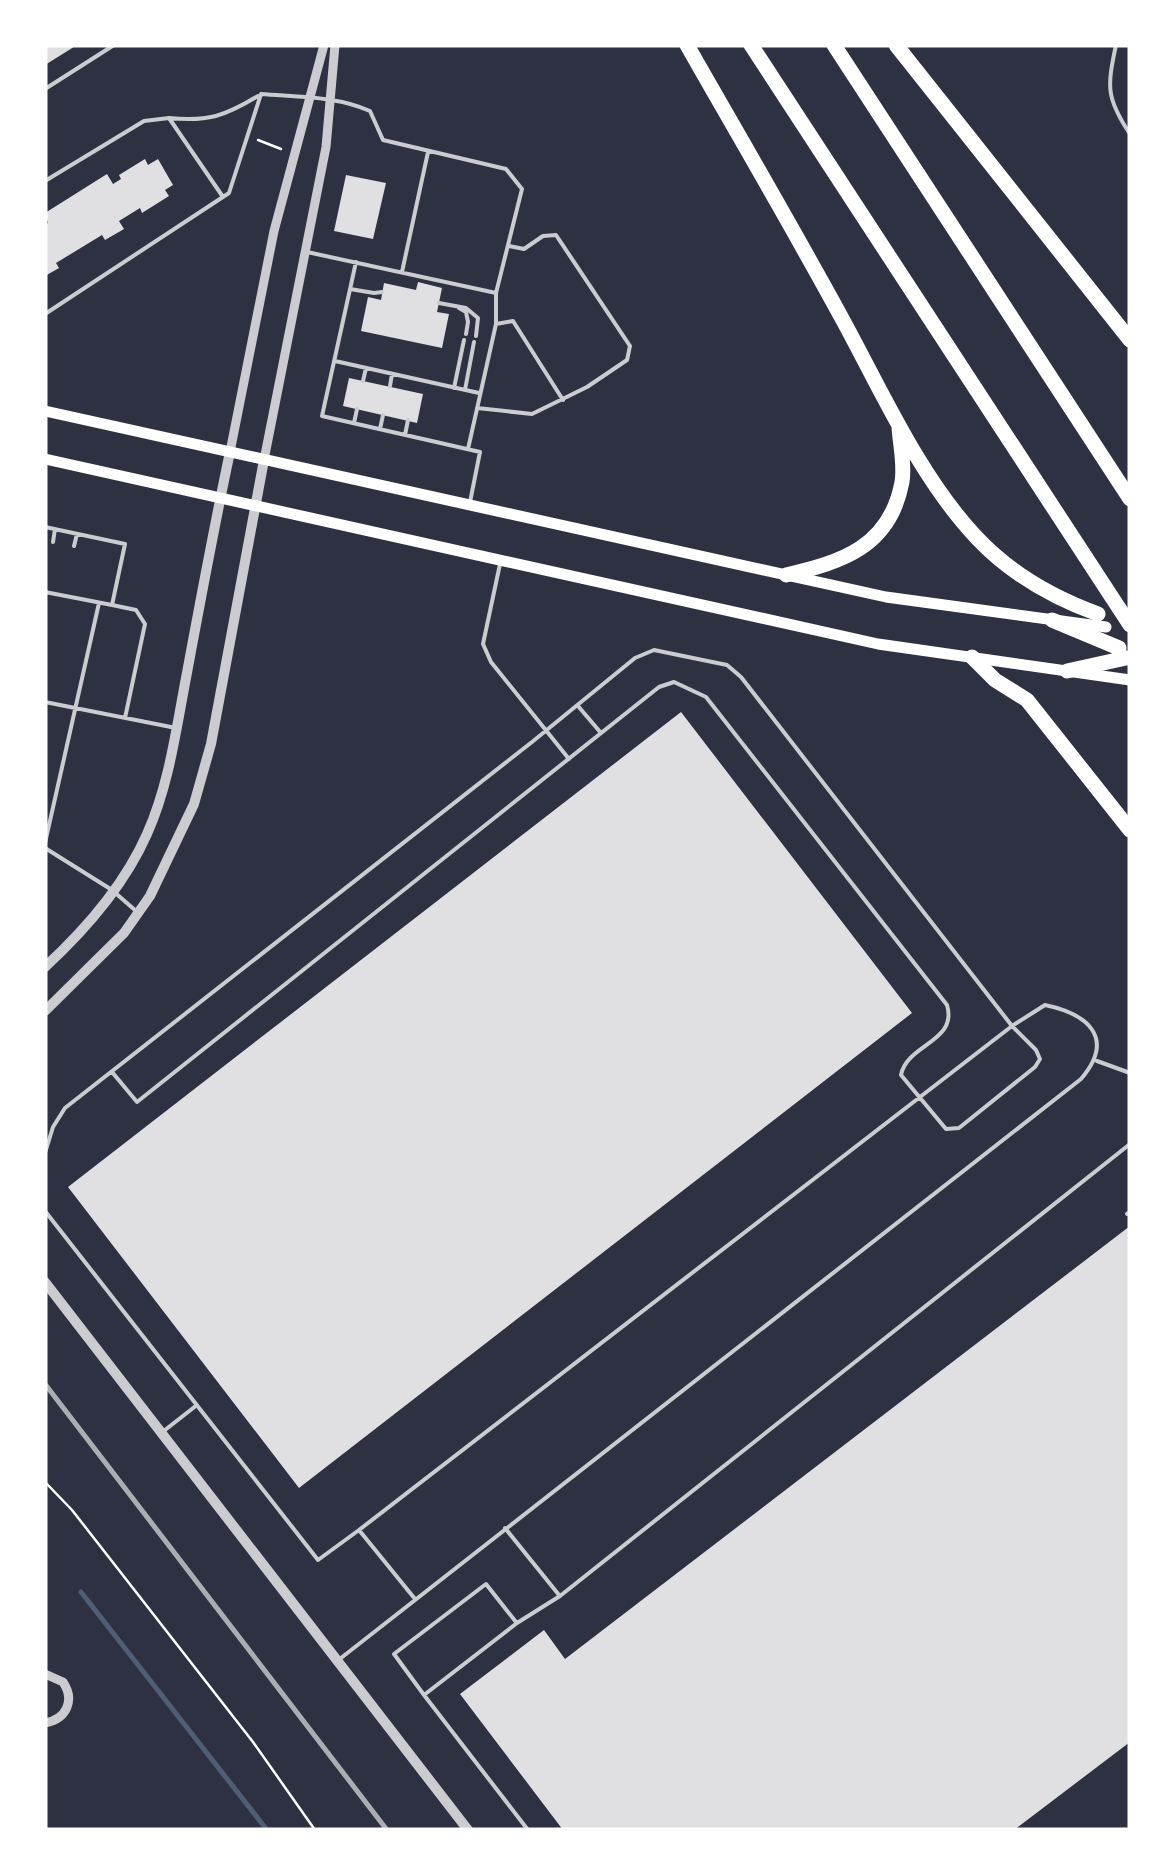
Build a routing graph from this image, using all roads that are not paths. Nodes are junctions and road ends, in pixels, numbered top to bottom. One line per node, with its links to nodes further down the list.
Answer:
1 (114, 45): 9 (lane)
2 (324, 45): 11 (street)
3 (335, 45): 12 (street)
4 (687, 45): 46 (highway)
5 (751, 45): 72 (highway)
6 (834, 45): 55 (highway)
7 (896, 45): 29 (highway)
8 (1116, 45): 14 (lane)
9 (45, 89)
10 (261, 94): 11 (lane); 13 (lane); 17 (lane)
11 (310, 98): 12 (lane); 51 (street)
12 (330, 100): 15 (lane); 19 (street)
13 (169, 118): 16 (lane); 17 (lane)
14 (1130, 134)
15 (428, 152): 18 (lane); 21 (lane)
16 (45, 181)
17 (223, 198): 27 (lane)
18 (508, 246): 24 (lane); 40 (lane)
19 (306, 252): 20 (lane); 53 (street)
20 (356, 262): 21 (lane); 22 (lane)
21 (402, 272): 24 (lane)
22 (350, 288): 23 (lane); 30 (lane)
23 (382, 292)
24 (496, 293): 28 (lane)
25 (439, 303): 26 (lane)
26 (458, 307): 36 (lane); 37 (lane)
27 (45, 314)
28 (496, 324): 39 (lane); 40 (lane)
29 (1130, 340)
30 (334, 362): 31 (lane); 47 (lane)
31 (366, 368): 32 (lane); 34 (lane)
32 (392, 374): 33 (lane); 35 (lane)
33 (417, 380): 36 (lane); 38 (lane)
34 (364, 381)
35 (390, 386)
36 (454, 388): 37 (lane)
37 (465, 390): 39 (lane)
38 (414, 392)
39 (479, 393): 41 (lane)
40 (564, 400): 41 (lane)
41 (476, 408): 50 (lane)
42 (357, 409): 47 (lane)
43 (45, 410): 51 (main road)
44 (383, 415): 48 (lane)
45 (408, 420): 49 (lane)
46 (898, 422): 64 (highway); 71 (highway)
47 (354, 423): 48 (lane)
48 (380, 429): 49 (lane)
49 (405, 434): 50 (lane)
50 (468, 449): 57 (lane)
51 (230, 452): 53 (main road); 54 (street)
52 (45, 460): 54 (main road)
53 (264, 460): 56 (street); 57 (main road)
54 (220, 499): 56 (main road); 80 (street)
55 (1130, 499)
56 (256, 506): 63 (main road); 87 (street)
57 (469, 506): 64 (main road)
58 (45, 527): 59 (lane)
59 (55, 529): 60 (lane); 61 (lane)
60 (76, 534): 62 (lane); 69 (lane)
61 (53, 542)
62 (74, 546)
63 (501, 562): 73 (main road); 81 (lane)
64 (786, 575): 70 (main road)
65 (65, 584): 67 (lane)
66 (45, 592): 67 (lane)
67 (63, 596): 68 (lane)
68 (99, 602): 69 (lane); 78 (lane)
69 (112, 604): 79 (lane)
70 (1052, 620): 71 (main road); 74 (highway)
71 (1102, 620)
72 (1130, 625)
73 (972, 657): 74 (main road); 84 (highway)
74 (1068, 672): 75 (main road)
75 (1130, 680)
76 (45, 702): 78 (lane)
77 (576, 705): 81 (lane); 82 (lane); 90 (lane)
78 (76, 708): 79 (lane); 85 (lane)
79 (125, 718): 80 (lane)
80 (176, 728): 86 (street)
81 (546, 731): 83 (lane); 92 (lane)
82 (600, 734): 83 (lane); 94 (lane)
83 (569, 759): 92 (lane)
84 (1130, 830)
85 (45, 846): 86 (lane)
86 (112, 890): 87 (lane); 88 (street)
87 (138, 913): 89 (street)
88 (45, 967)
89 (45, 1010)
90 (1012, 1026): 91 (lane); 94 (lane); 94 (lane)
91 (1096, 1061): 93 (lane); 101 (lane)
92 (112, 1072): 96 (lane)
93 (1130, 1073)
94 (920, 1097): 102 (lane)
95 (1130, 1144): 103 (lane)
96 (45, 1153)
97 (45, 1211): 99 (lane)
98 (45, 1282): 100 (street)
99 (197, 1405): 100 (lane); 102 (lane)
100 (162, 1434): 106 (street)
101 (506, 1528): 103 (lane); 104 (lane)
102 (359, 1530): 104 (lane)
103 (560, 1596): 105 (lane)
104 (415, 1599): 106 (lane)
105 (517, 1623): 108 (lane); 108 (lane)
106 (337, 1660): 110 (street)
107 (45, 1674): 109 (street)
108 (424, 1695): 111 (lane)
109 (45, 1723)
110 (468, 1830)
111 (528, 1830)

